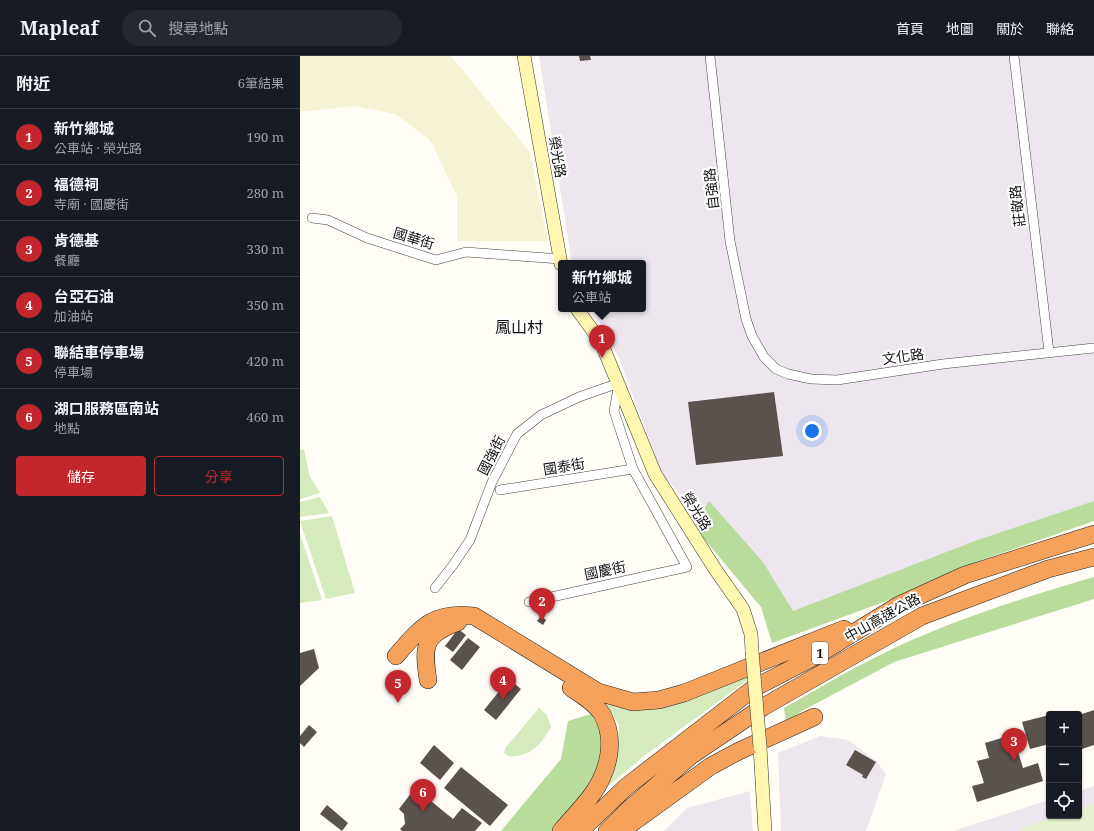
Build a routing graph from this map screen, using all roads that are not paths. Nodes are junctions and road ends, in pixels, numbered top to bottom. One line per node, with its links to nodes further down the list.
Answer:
1 (524, 56): 5 (street, 榮光路)
2 (710, 56): 8 (street, 自強路)
3 (1014, 56): 10 (street, 莊敬路)
4 (312, 218): 6 (street, 國華街)
5 (560, 260)
6 (558, 262)
7 (579, 312): 11 (street, 榮光路)
8 (746, 319): 10 (street, 文化路)
9 (1094, 348): 10 (street, 文化路)
10 (1049, 352)
11 (619, 383): 12 (street); 16 (street, 國強街); 26 (street, 榮光路, bridge)
12 (633, 469): 13 (street, 國泰街); 17 (street, 國慶街)
13 (500, 490)
14 (1094, 534): 18 (highway, 中山高速公路 / 1)
15 (1094, 557): 24 (highway, 中山高速公路 / 1)
16 (435, 588)
17 (529, 602)
18 (899, 605): 19 (highway); 23 (highway, 中山高速公路 / 1)
19 (396, 656)
20 (428, 680): 22 (highway)
21 (814, 717): 25 (highway)
22 (561, 831)
23 (580, 831)
24 (607, 831)
25 (622, 831)
26 (765, 831)

